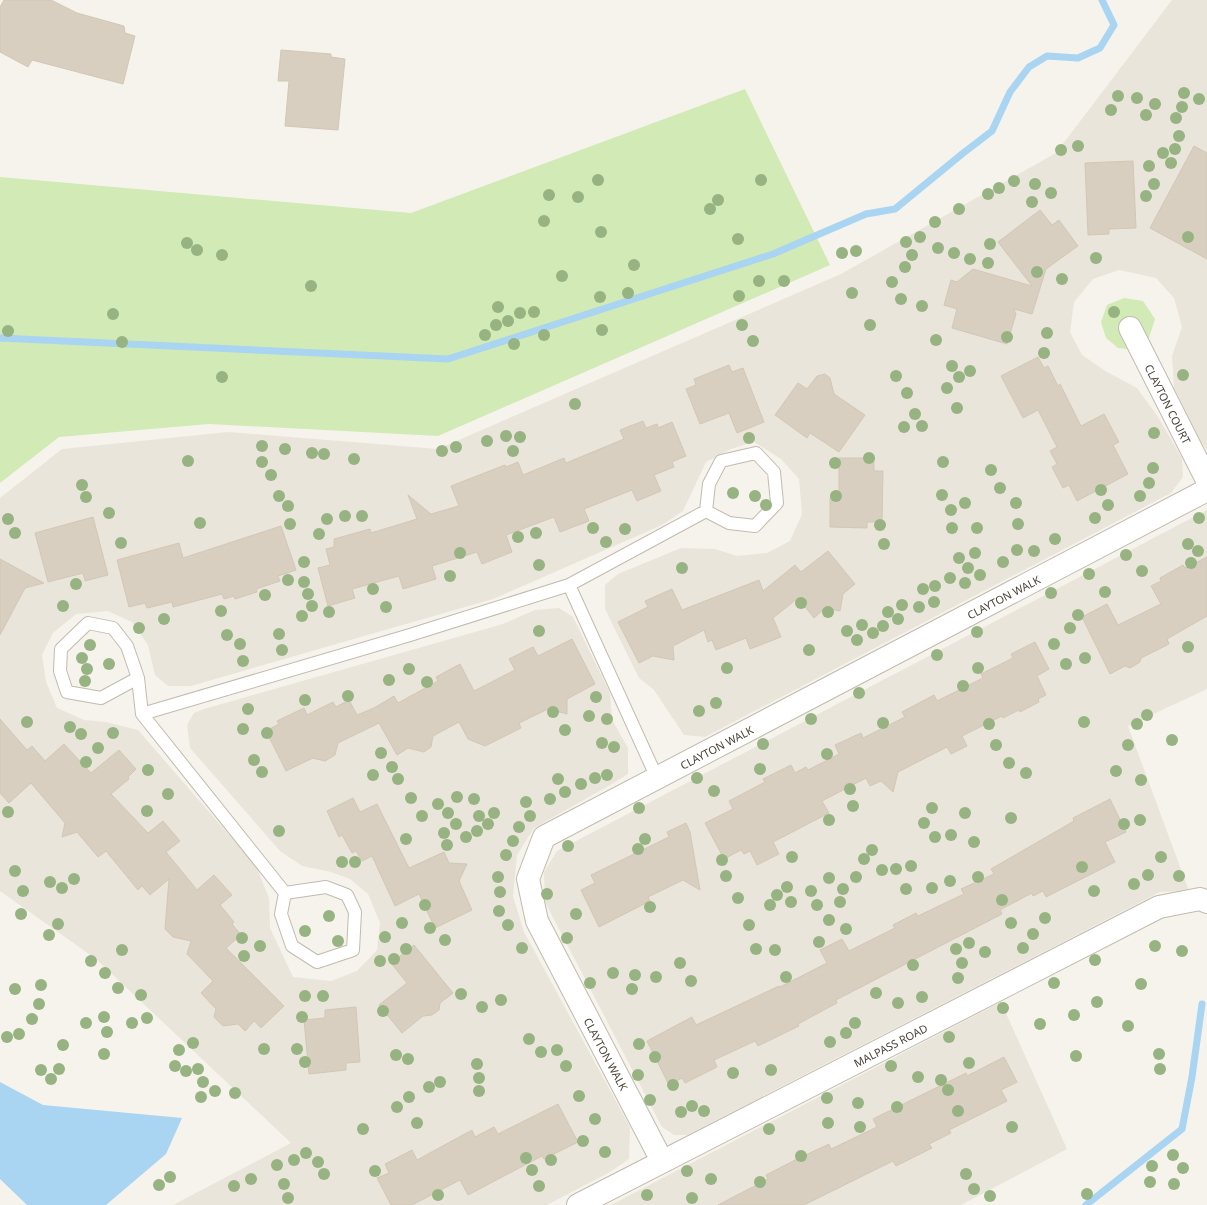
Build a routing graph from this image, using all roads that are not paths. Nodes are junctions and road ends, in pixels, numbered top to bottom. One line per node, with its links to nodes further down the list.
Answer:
1 (1130, 328): 2 (street, CLAYTON COURT)
2 (1207, 480)
3 (1207, 490): 8 (street, CLAYTON WALK)
4 (706, 511): 4 (lane); 5 (lane)
5 (569, 585): 7 (lane); 8 (lane)
6 (138, 678): 6 (lane); 7 (lane)
7 (142, 714): 9 (lane)
8 (657, 778): 11 (street, CLAYTON WALK)
9 (285, 893): 9 (lane)
10 (1207, 902): 11 (street, MALPASS ROAD)
11 (662, 1161): 12 (street, MALPASS ROAD)
12 (578, 1205)

